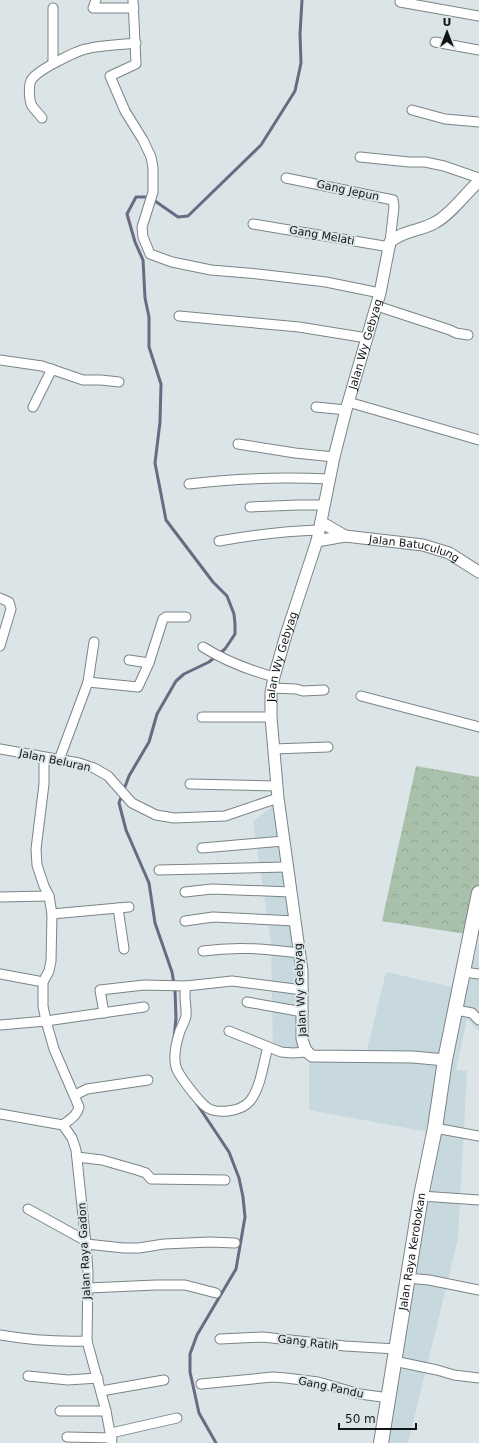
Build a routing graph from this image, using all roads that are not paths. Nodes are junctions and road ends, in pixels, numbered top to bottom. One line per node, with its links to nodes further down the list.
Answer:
1 (96, 0): 3 (street)
2 (400, 2): 5 (street)
3 (134, 4): 7 (street)
4 (53, 8): 9 (street)
5 (479, 16)
6 (435, 42): 8 (street)
7 (136, 43): 9 (street); 18 (street)
8 (479, 50)
9 (53, 64): 11 (street)
10 (412, 110): 12 (street)
11 (42, 118)
12 (479, 122)
13 (360, 157): 15 (street)
14 (286, 178): 17 (street, Gang Jepun)
15 (479, 180): 17 (street)
16 (253, 224): 17 (street, Gang Melati)
17 (390, 244): 18 (street, Jalan Wy Gebyag)
18 (380, 293): 19 (street, Jalan Wy Gebyag)
19 (377, 306): 21 (street); 22 (street, Jalan Wy Gebyag)
20 (179, 316): 22 (street)
21 (468, 335)
22 (367, 338): 27 (street, Jalan Wy Gebyag)
23 (0, 360): 24 (street)
24 (52, 369): 25 (street); 26 (street)
25 (119, 382)
26 (33, 406)
27 (347, 406): 28 (street); 29 (street); 31 (street, Jalan Wy Gebyag)
28 (316, 407)
29 (479, 440)
30 (238, 444): 31 (street)
31 (334, 457): 32 (street, Jalan Wy Gebyag)
32 (329, 478): 33 (street); 34 (street, Jalan Wy Gebyag)
33 (189, 484)
34 (324, 505): 35 (street); 36 (street, Jalan Wy Gebyag)
35 (250, 507)
36 (319, 531): 37 (street, Jalan Batuculung); 37 (street, Jalan Batuculung); 38 (street); 48 (street, Jalan Wy Gebyag)
37 (345, 536): 39 (street, Jalan Batuculung)
38 (219, 541)
39 (479, 572)
40 (0, 598): 43 (street)
41 (186, 617): 46 (street)
42 (94, 642): 47 (street)
43 (0, 646)
44 (203, 647): 48 (street)
45 (129, 660): 46 (street)
46 (149, 664): 47 (street)
47 (88, 682): 58 (street)
48 (273, 682): 49 (street); 52 (street, Jalan Wy Gebyag)
49 (324, 690)
50 (361, 696): 53 (street)
51 (202, 717): 52 (street)
52 (271, 718): 56 (street, Jalan Wy Gebyag)
53 (479, 728)
54 (328, 747): 56 (street)
55 (0, 749): 57 (street, Jalan Beluran)
56 (274, 749): 60 (street, Jalan Wy Gebyag)
57 (44, 758): 58 (street, Jalan Beluran); 68 (street)
58 (59, 760): 61 (street, Jalan Beluran)
59 (190, 784): 60 (street)
60 (277, 786): 61 (street, Jalan Wy Gebyag)
61 (278, 798): 62 (street, Jalan Wy Gebyag)
62 (284, 841): 63 (street); 64 (street, Jalan Wy Gebyag)
63 (202, 848)
64 (288, 867): 65 (street); 67 (street, Jalan Wy Gebyag)
65 (159, 870)
66 (185, 892): 67 (street)
67 (291, 892): 75 (street, Jalan Wy Gebyag)
68 (49, 896): 69 (street); 73 (street)
69 (0, 897)
70 (479, 897): 76 (main road, Jalan Raya Kerobokan)
71 (129, 907): 72 (street)
72 (118, 908): 73 (street); 77 (street)
73 (52, 914): 93 (street)
74 (185, 921): 75 (street)
75 (295, 921): 79 (street, Jalan Wy Gebyag)
76 (476, 923): 80 (main road, Jalan Raya Kerobokan)
77 (124, 949)
78 (203, 951): 79 (street)
79 (300, 952): 85 (street, Jalan Wy Gebyag)
80 (464, 972): 82 (street); 88 (main road, Jalan Raya Kerobokan)
81 (0, 974): 83 (street)
82 (479, 974)
83 (38, 981)
84 (183, 986): 85 (street); 91 (street); 96 (street)
85 (303, 990): 90 (street, Jalan Wy Gebyag)
86 (247, 1002): 90 (street)
87 (144, 1007): 91 (street)
88 (459, 1010): 89 (street); 92 (street); 98 (main road, Jalan Raya Kerobokan)
89 (479, 1010)
90 (303, 1012): 97 (street, Jalan Wy Gebyag)
91 (104, 1013): 93 (street)
92 (479, 1020)
93 (46, 1021): 94 (street); 100 (street)
94 (0, 1025)
95 (229, 1031): 96 (street)
96 (268, 1047): 97 (street)
97 (307, 1052): 98 (street, Jalan Wy Gebyag)
98 (445, 1060): 103 (main road, Jalan Raya Kerobokan)
99 (148, 1080): 100 (street)
100 (74, 1095): 102 (street)
101 (0, 1114): 102 (street)
102 (64, 1125): 105 (street, Jalan Raya Gadon)
103 (435, 1128): 104 (street); 107 (main road, Jalan Raya Kerobokan)
104 (479, 1136)
105 (77, 1157): 106 (street); 110 (street, Jalan Raya Gadon)
106 (225, 1180)
107 (421, 1196): 108 (street); 112 (main road, Jalan Raya Kerobokan)
108 (479, 1200)
109 (28, 1209): 110 (street)
110 (86, 1242): 111 (street); 113 (street, Jalan Raya Gadon)
111 (235, 1243)
112 (407, 1278): 114 (street); 119 (main road, Jalan Raya Kerobokan)
113 (88, 1288): 115 (street); 118 (street, Jalan Raya Gadon)
114 (479, 1290)
115 (216, 1293)
116 (0, 1335): 118 (street)
117 (220, 1339): 119 (street, Gang Ratih)
118 (87, 1341): 121 (street, Jalan Raya Gadon)
119 (395, 1355): 122 (street, Gang Ratih); 126 (main road, Jalan Raya Kerobokan)
120 (28, 1376): 121 (street)
121 (98, 1378): 125 (street, Jalan Raya Gadon)
122 (479, 1378)
123 (164, 1380): 125 (street)
124 (201, 1384): 126 (street, Gang Pandu)
125 (101, 1391): 128 (street, Jalan Raya Gadon)
126 (389, 1398): 132 (main road, Jalan Raya Kerobokan)
127 (60, 1411): 128 (street)
128 (106, 1411): 131 (street, Jalan Raya Gadon)
129 (177, 1418): 131 (street)
130 (67, 1437): 131 (street)
131 (112, 1438)
132 (381, 1443)

